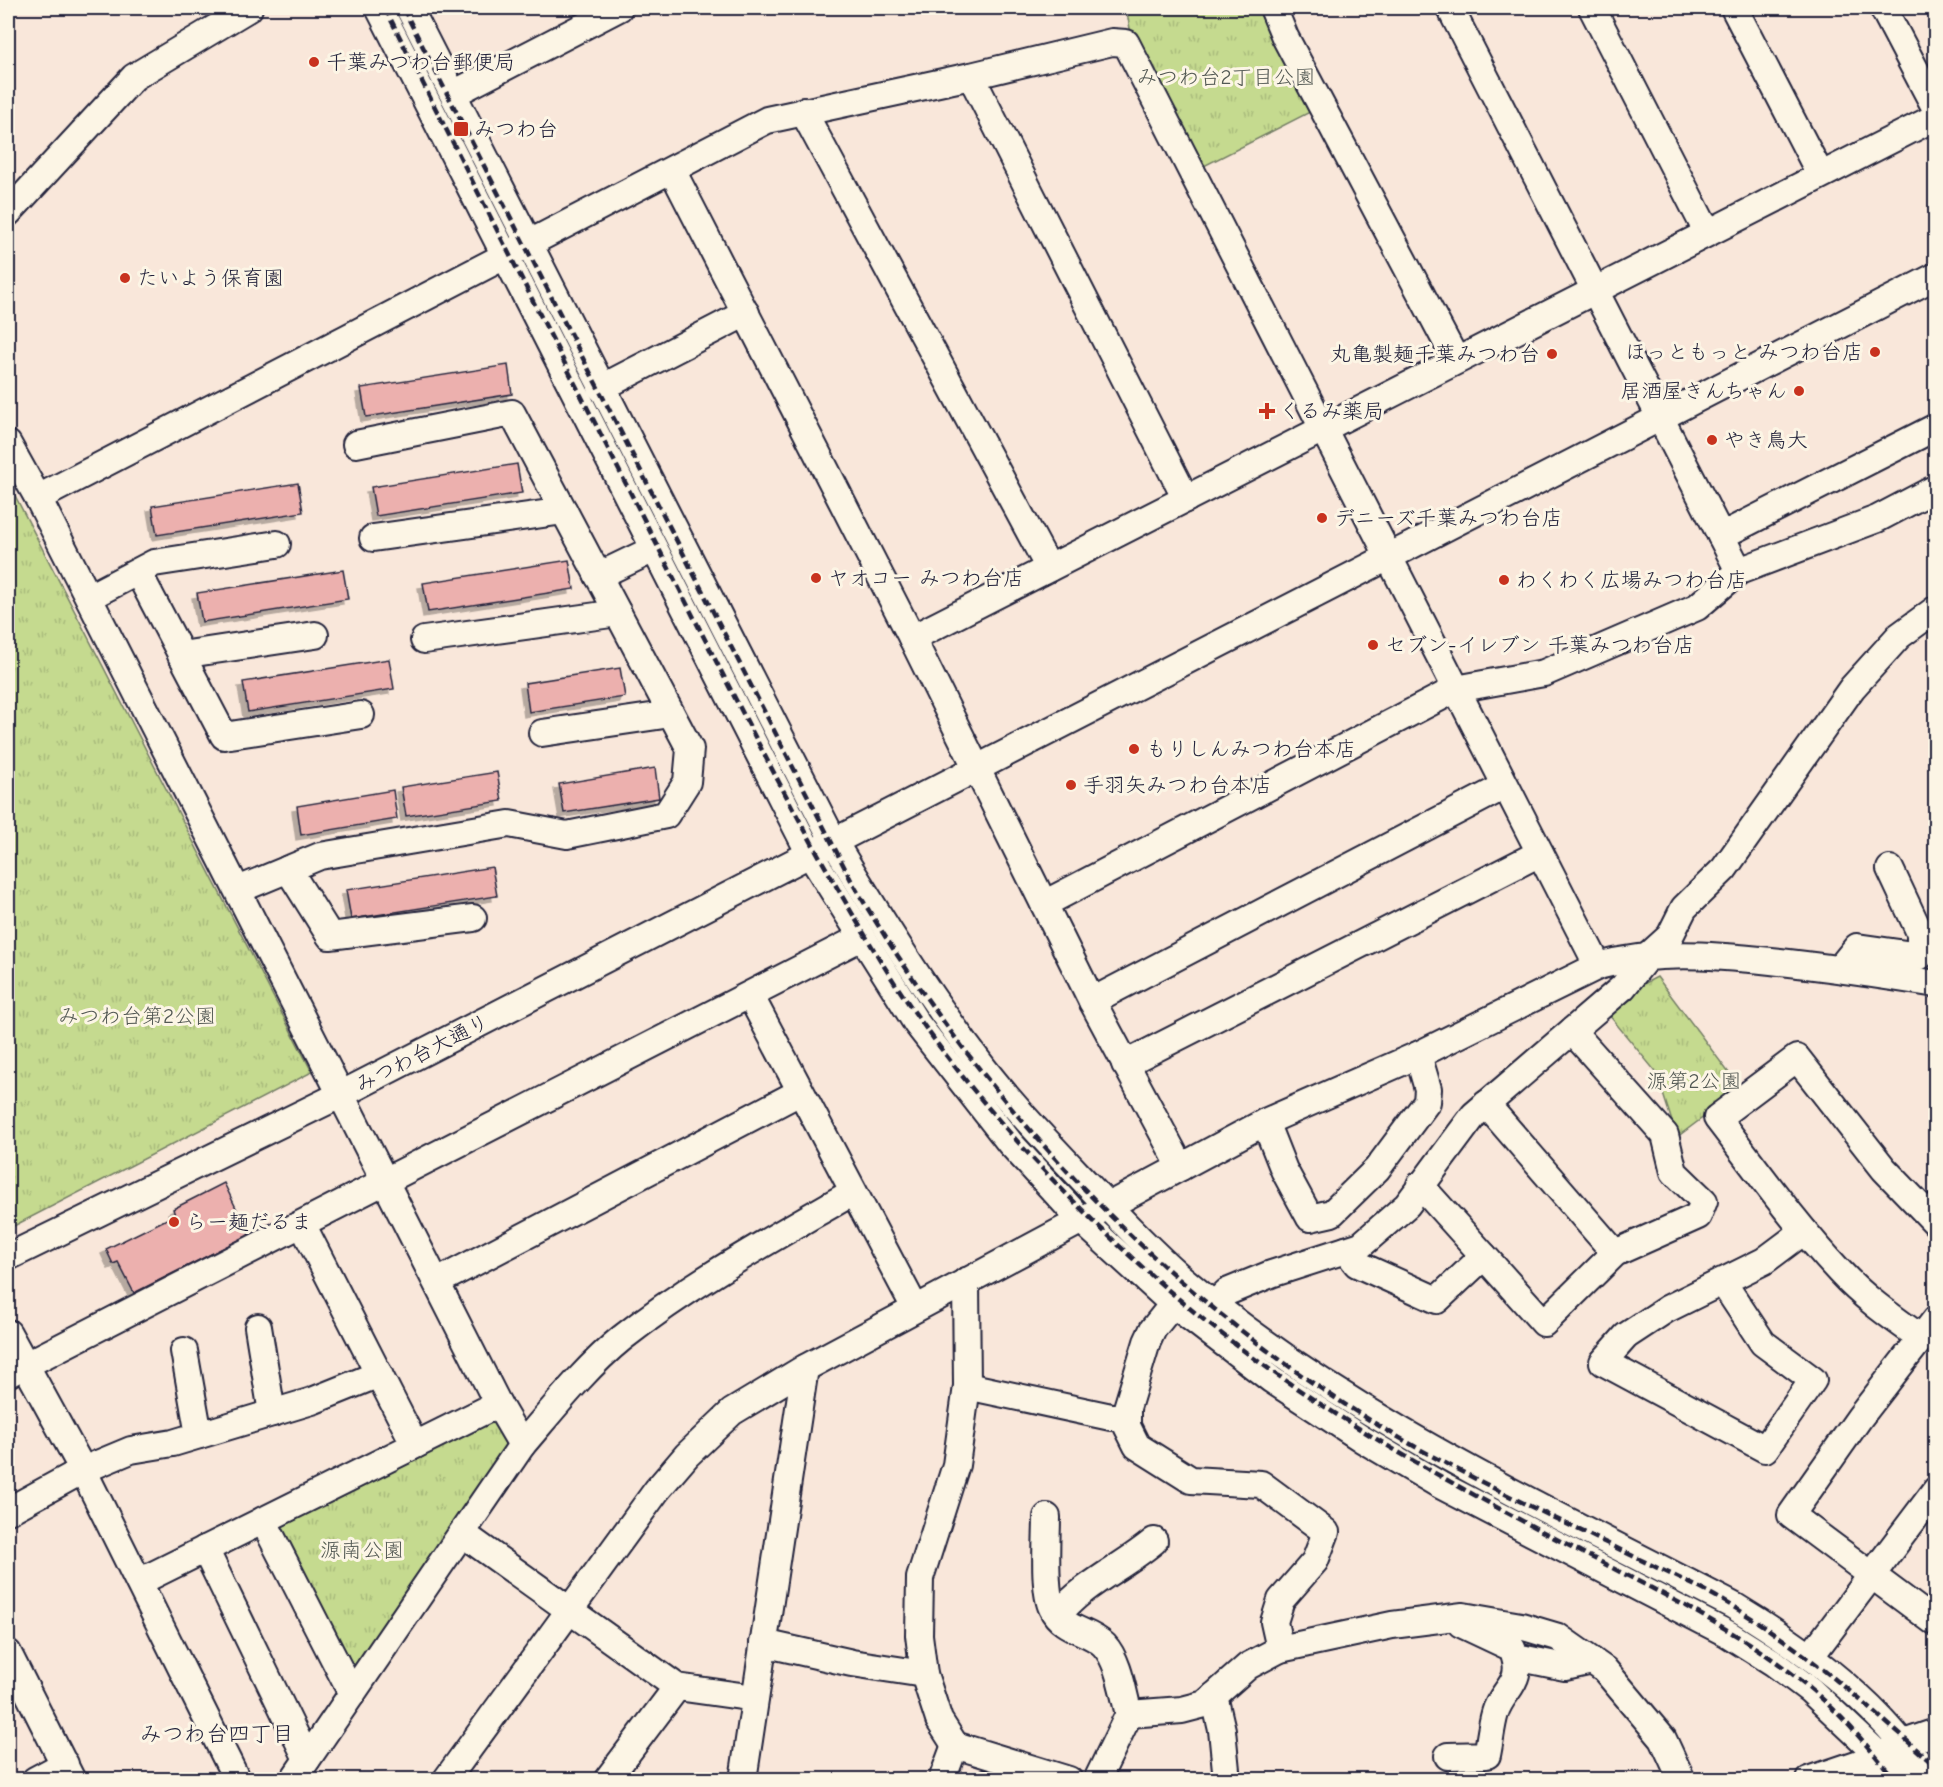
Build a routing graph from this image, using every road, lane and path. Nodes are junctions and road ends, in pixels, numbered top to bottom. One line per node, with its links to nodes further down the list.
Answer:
1 (249, 8): 17 (street)
2 (379, 8): 20 (street)
3 (410, 8): 11 (street)
4 (619, 8): 11 (street)
5 (1273, 8): 24 (street)
6 (1450, 8): 22 (street)
7 (1592, 8): 18 (street)
8 (1734, 8): 16 (street)
9 (1883, 8): 12 (street)
10 (971, 76): 13 (street); 28 (street); 33 (street)
11 (455, 93): 19 (street)
12 (1935, 109)
13 (803, 111): 15 (street); 40 (street)
14 (1935, 117): 16 (street)
15 (672, 170): 19 (street); 23 (street)
16 (1820, 174): 18 (street)
17 (8, 213)
18 (1707, 232): 22 (street)
19 (529, 243): 20 (street); 25 (street)
20 (506, 255): 32 (street); 38 (street)
21 (1935, 276): 26 (street, みつわ台大通り)
22 (1595, 290): 24 (street); 26 (street)
23 (746, 313): 25 (street); 48 (street)
24 (1456, 360): 28 (street)
25 (602, 388): 57 (street)
26 (1660, 419): 35 (street); 39 (street, みつわ台大通り)
27 (1935, 427): 35 (street)
28 (1323, 430): 33 (street); 39 (street)
29 (8, 444): 32 (street)
30 (356, 444): 34 (street)
31 (1935, 488): 42 (street)
32 (38, 498): 44 (street)
33 (1186, 499): 40 (street)
34 (564, 511): 36 (street); 43 (street)
35 (1721, 536): 42 (street)
36 (373, 538)
37 (277, 544): 41 (street)
38 (654, 549): 43 (street); 59 (street)
39 (1388, 558): 51 (street); 55 (street, みつわ台大通り)
40 (1049, 568): 48 (street)
41 (138, 572): 44 (street); 50 (street)
42 (1739, 572): 51 (street)
43 (598, 576): 46 (street)
44 (88, 597): 62 (street)
45 (1935, 609): 66 (street)
46 (618, 613): 49 (street); 52 (street)
47 (315, 635): 50 (street)
48 (912, 638): 55 (street)
49 (424, 640)
50 (182, 655): 53 (street)
51 (1456, 689): 56 (street); 63 (street)
52 (671, 714): 54 (street); 60 (street)
53 (361, 716)
54 (542, 733)
55 (977, 767): 57 (street, みつわ台大通り); 63 (street)
56 (1505, 786): 58 (street); 71 (street)
57 (834, 842): 59 (street, みつわ台大通り); 83 (street)
58 (1540, 853): 67 (street); 74 (street)
59 (810, 854): 65 (street); 76 (street, みつわ台大通り)
60 (288, 869): 62 (street); 64 (street)
61 (1890, 869): 68 (street)
62 (238, 890): 76 (street)
63 (1044, 904): 71 (street)
64 (473, 918)
65 (862, 937): 70 (street); 84 (street)
66 (1648, 956): 67 (street); 68 (street); 72 (street)
67 (1598, 966): 73 (street)
68 (1840, 968): 69 (street)
69 (1935, 984)
70 (750, 995): 75 (street); 80 (street)
71 (1092, 1001): 74 (street)
72 (1572, 1031): 77 (street); 89 (street)
73 (1418, 1055): 78 (street); 78 (street)
74 (1125, 1064): 79 (street)
75 (800, 1092): 82 (street); 94 (street)
76 (342, 1094): 80 (street); 91 (street, みつわ台大通り)
77 (1486, 1104): 81 (street); 89 (street)
78 (1265, 1122): 79 (street)
79 (1181, 1167): 83 (street)
80 (386, 1180): 86 (street); 94 (street)
81 (1420, 1185): 88 (street); 90 (street)
82 (854, 1192): 97 (street); 111 (street)
83 (1108, 1207): 84 (street); 96 (street)
84 (1080, 1219): 92 (street); 95 (street)
85 (1935, 1223): 87 (street)
86 (302, 1224): 103 (street); 104 (street)
87 (1804, 1231): 93 (street); 99 (street)
88 (1346, 1250): 90 (street); 96 (street)
89 (1616, 1253): 90 (street)
90 (1484, 1256)
91 (8, 1257)
92 (966, 1281): 97 (street); 105 (street)
93 (1722, 1281): 93 (street)
94 (437, 1282): 106 (street)
95 (1173, 1304): 108 (street); 140 (street)
96 (1215, 1304): 130 (street)
97 (915, 1308): 102 (street)
98 (258, 1327): 107 (street)
99 (1928, 1329): 120 (street)
100 (8, 1333): 103 (street)
101 (184, 1351): 109 (street)
102 (804, 1368): 122 (street); 126 (street)
103 (16, 1370): 112 (street)
104 (379, 1374): 107 (street); 110 (street)
105 (967, 1386): 108 (street); 132 (street)
106 (498, 1404): 110 (street); 111 (street)
107 (272, 1413): 109 (street)
108 (1125, 1417): 127 (street)
109 (200, 1435): 112 (street)
110 (415, 1445): 116 (street)
111 (522, 1445): 117 (street)
112 (83, 1470): 114 (street); 121 (street)
113 (1935, 1490): 120 (street)
114 (8, 1511)
115 (1047, 1517): 123 (street)
116 (263, 1520): 119 (street); 134 (street)
117 (463, 1534): 122 (street); 134 (street)
118 (1154, 1541): 123 (street)
119 (205, 1549): 121 (street); 142 (street)
120 (1871, 1576): 125 (street); 130 (street)
121 (139, 1582): 145 (street)
122 (570, 1609): 133 (street); 146 (street)
123 (1058, 1615): 137 (street)
124 (1447, 1618): 127 (street); 129 (street); 131 (street)
125 (1935, 1623)
126 (763, 1643): 132 (street); 136 (street)
127 (1280, 1649): 135 (street)
128 (8, 1653): 143 (street)
129 (1516, 1657): 131 (street); 141 (street)
130 (1810, 1657): 140 (street)
131 (1592, 1661): 153 (street)
132 (924, 1674): 139 (street)
133 (677, 1687): 136 (street); 147 (street)
134 (352, 1694): 142 (street)
135 (1214, 1696): 137 (street); 152 (street)
136 (755, 1698): 148 (street)
137 (1129, 1714): 151 (street)
138 (1935, 1732): 140 (street)
139 (955, 1745): 149 (street); 150 (street)
140 (1891, 1750): 154 (street); 155 (street); 156 (street)
141 (1448, 1756)
142 (300, 1769)
143 (68, 1772): 144 (street)
144 (35, 1779)
145 (237, 1779)
146 (446, 1779)
147 (608, 1779)
148 (743, 1779)
149 (942, 1779)
150 (1069, 1779)
151 (1097, 1779)
152 (1227, 1779)
153 (1682, 1779)
154 (1809, 1779)
155 (1902, 1779)
156 (1933, 1779)

